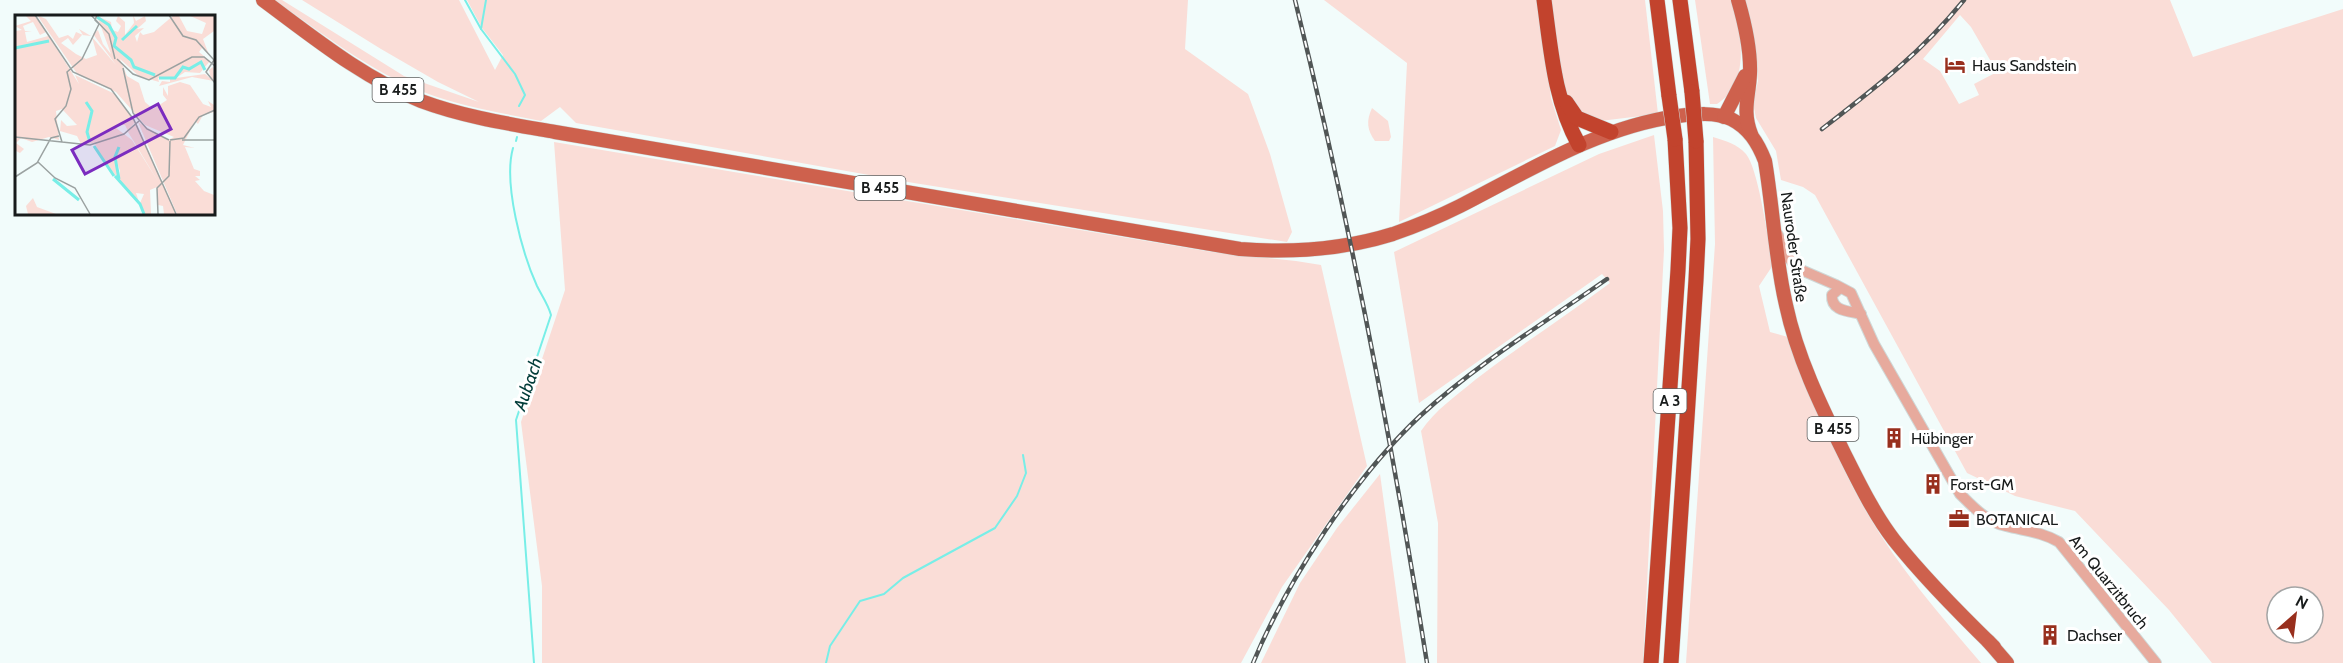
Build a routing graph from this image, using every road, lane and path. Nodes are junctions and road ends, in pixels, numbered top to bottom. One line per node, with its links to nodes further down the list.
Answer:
1 (263, 0): 13 (main road, B 455)
2 (1544, 0): 7 (highway)
3 (1657, 0): 17 (highway, A 3, bridge)
4 (1680, 0): 18 (highway, A 3, bridge)
5 (1738, 0): 6 (main road)
6 (1749, 62): 8 (main road); 9 (main road)
7 (1556, 84): 10 (highway); 13 (highway)
8 (1747, 95): 9 (main road); 12 (main road)
9 (1724, 117): 11 (main road, Nauroder Straße / B 455); 12 (main road, Nauroder Straße / B 455)
10 (1577, 118): 11 (highway); 13 (highway)
11 (1611, 132): 13 (main road, Nauroder Straße / B 455)
12 (1751, 134): 14 (main road, Nauroder Straße / B 455)
13 (1579, 145)
14 (1774, 225): 15 (street, Am Quarzitbruch); 19 (main road, Nauroder Straße / B 455)
15 (1840, 288): 16 (street, Am Quarzitbruch); 16 (street)
16 (1861, 314): 20 (street, Am Quarzitbruch)
17 (1651, 663)
18 (1671, 663)
19 (2007, 663)
20 (2156, 663)

